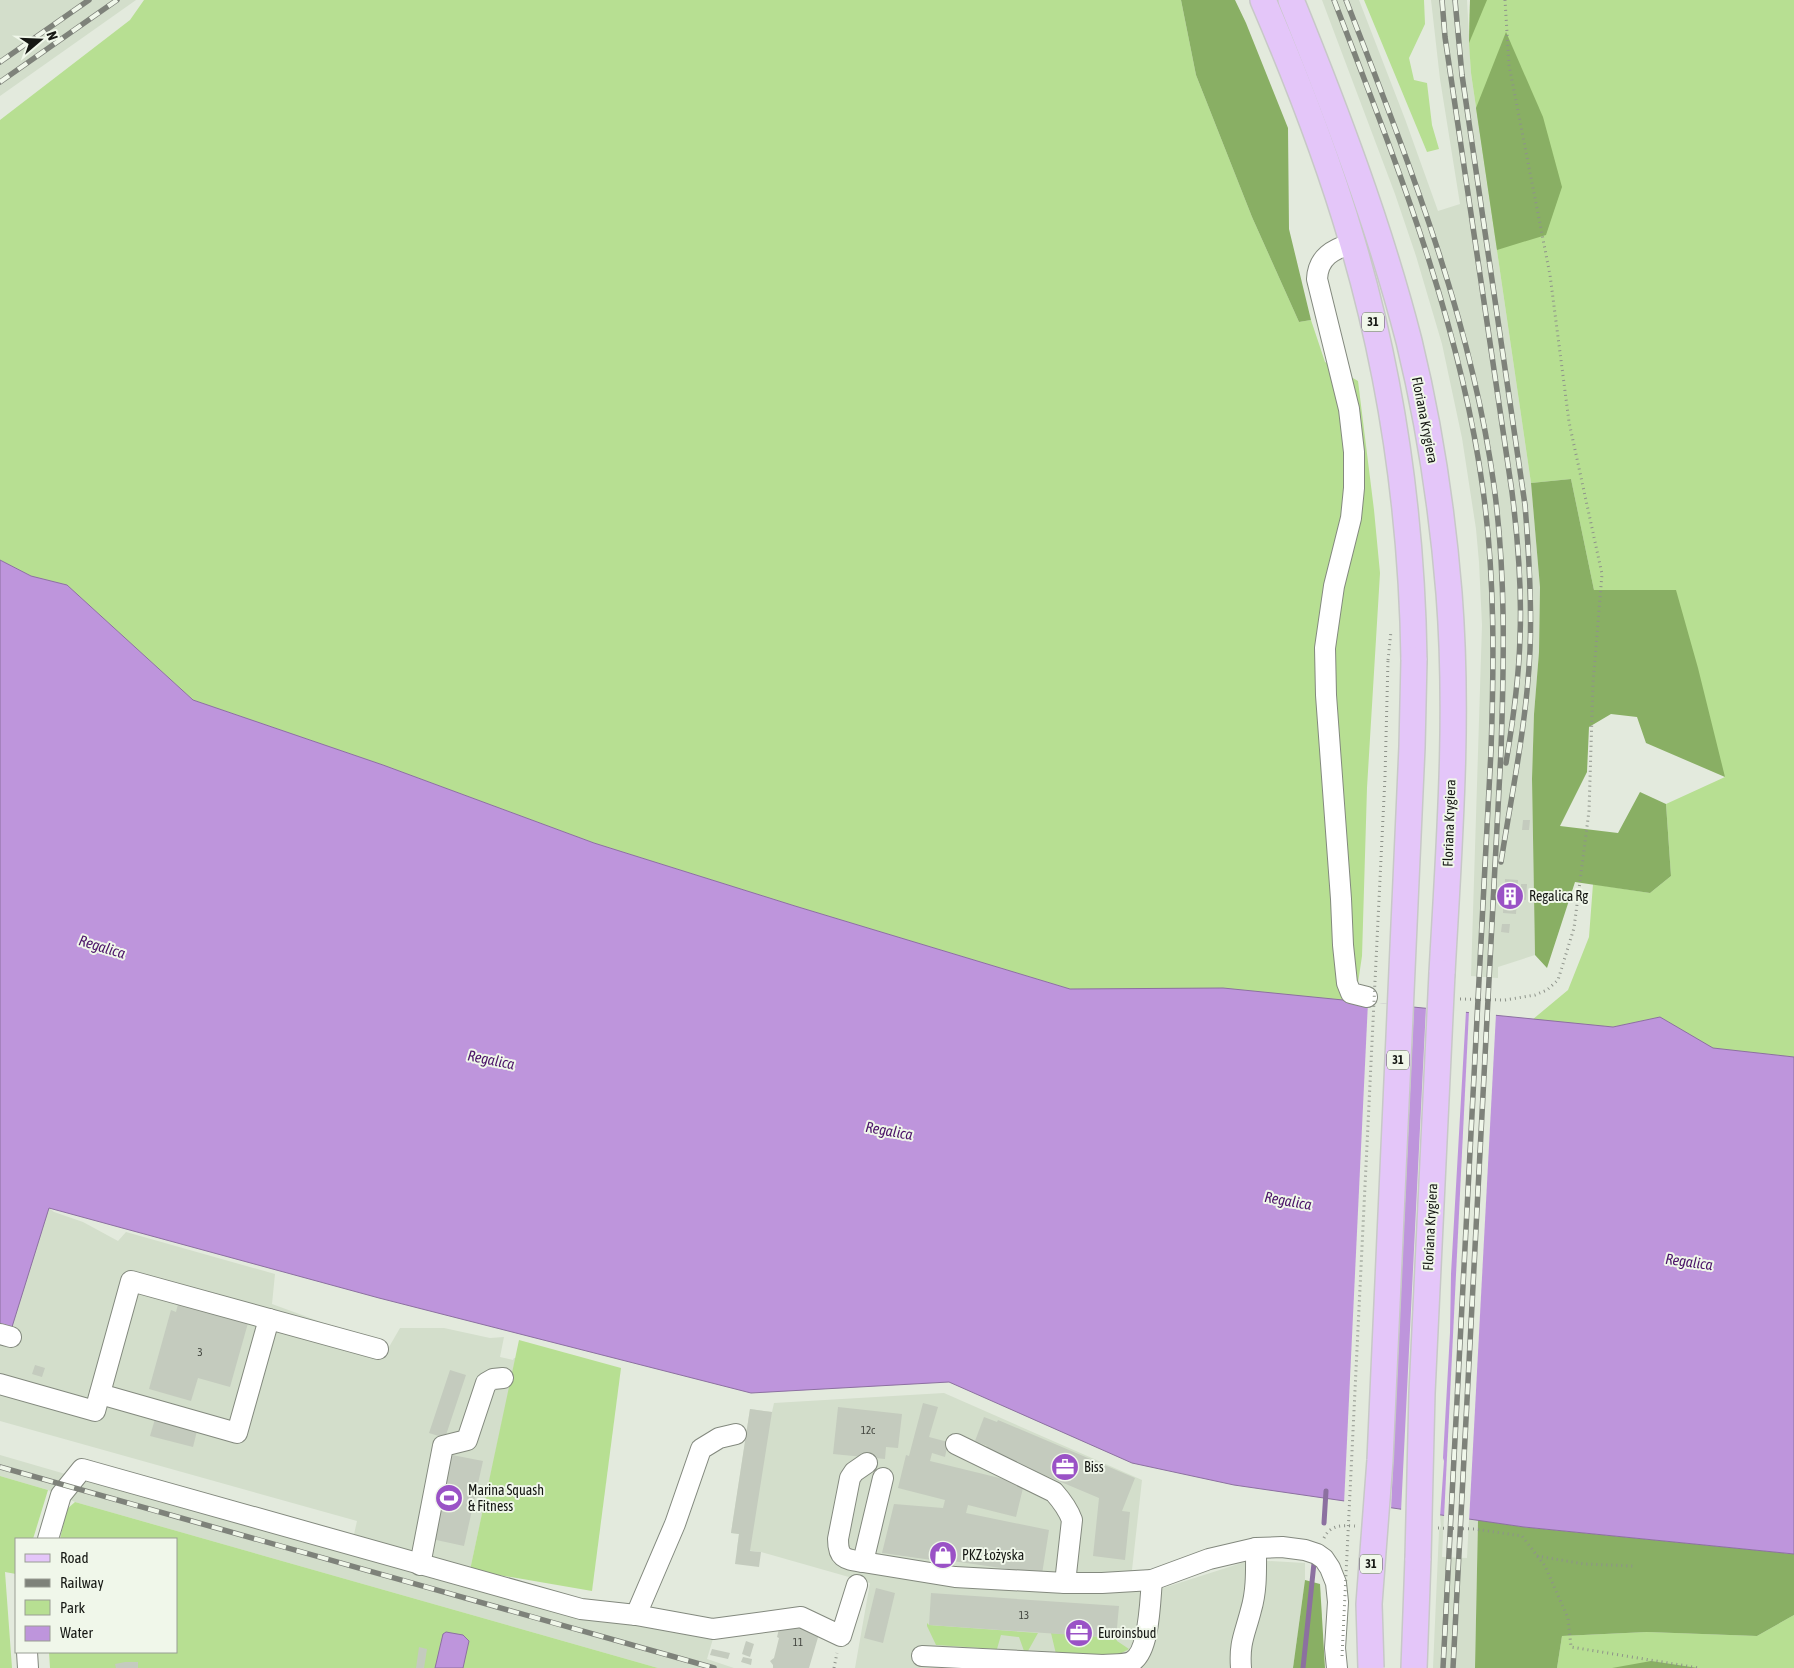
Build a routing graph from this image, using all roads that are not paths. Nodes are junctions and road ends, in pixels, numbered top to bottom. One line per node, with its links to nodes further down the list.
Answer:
1 (1263, 0): 3 (main road, 31)
2 (1291, 0): 28 (main road, Floriana Krygiera / 31, bridge)
3 (1353, 243): 4 (street); 27 (main road, 31, bridge)
4 (1372, 997)
5 (269, 1319): 6 (street); 9 (street); 9 (street)
6 (378, 1349)
7 (503, 1378): 17 (street)
8 (0, 1384): 9 (street)
9 (100, 1394)
10 (736, 1434): 21 (street)
11 (956, 1444): 19 (street)
12 (867, 1463): 16 (street)
13 (883, 1478): 16 (street)
14 (48, 1538): 17 (street)
15 (1256, 1548): 18 (street); 24 (street); 26 (street)
16 (863, 1562): 19 (street)
17 (420, 1565): 21 (street)
18 (1152, 1580): 19 (street); 23 (street)
19 (1065, 1583)
20 (857, 1585): 21 (street)
21 (636, 1615)
22 (27, 1653): 25 (street)
23 (922, 1656)
24 (1339, 1662)
25 (28, 1668)
26 (1241, 1668)
27 (1371, 1668)
28 (1414, 1668)

